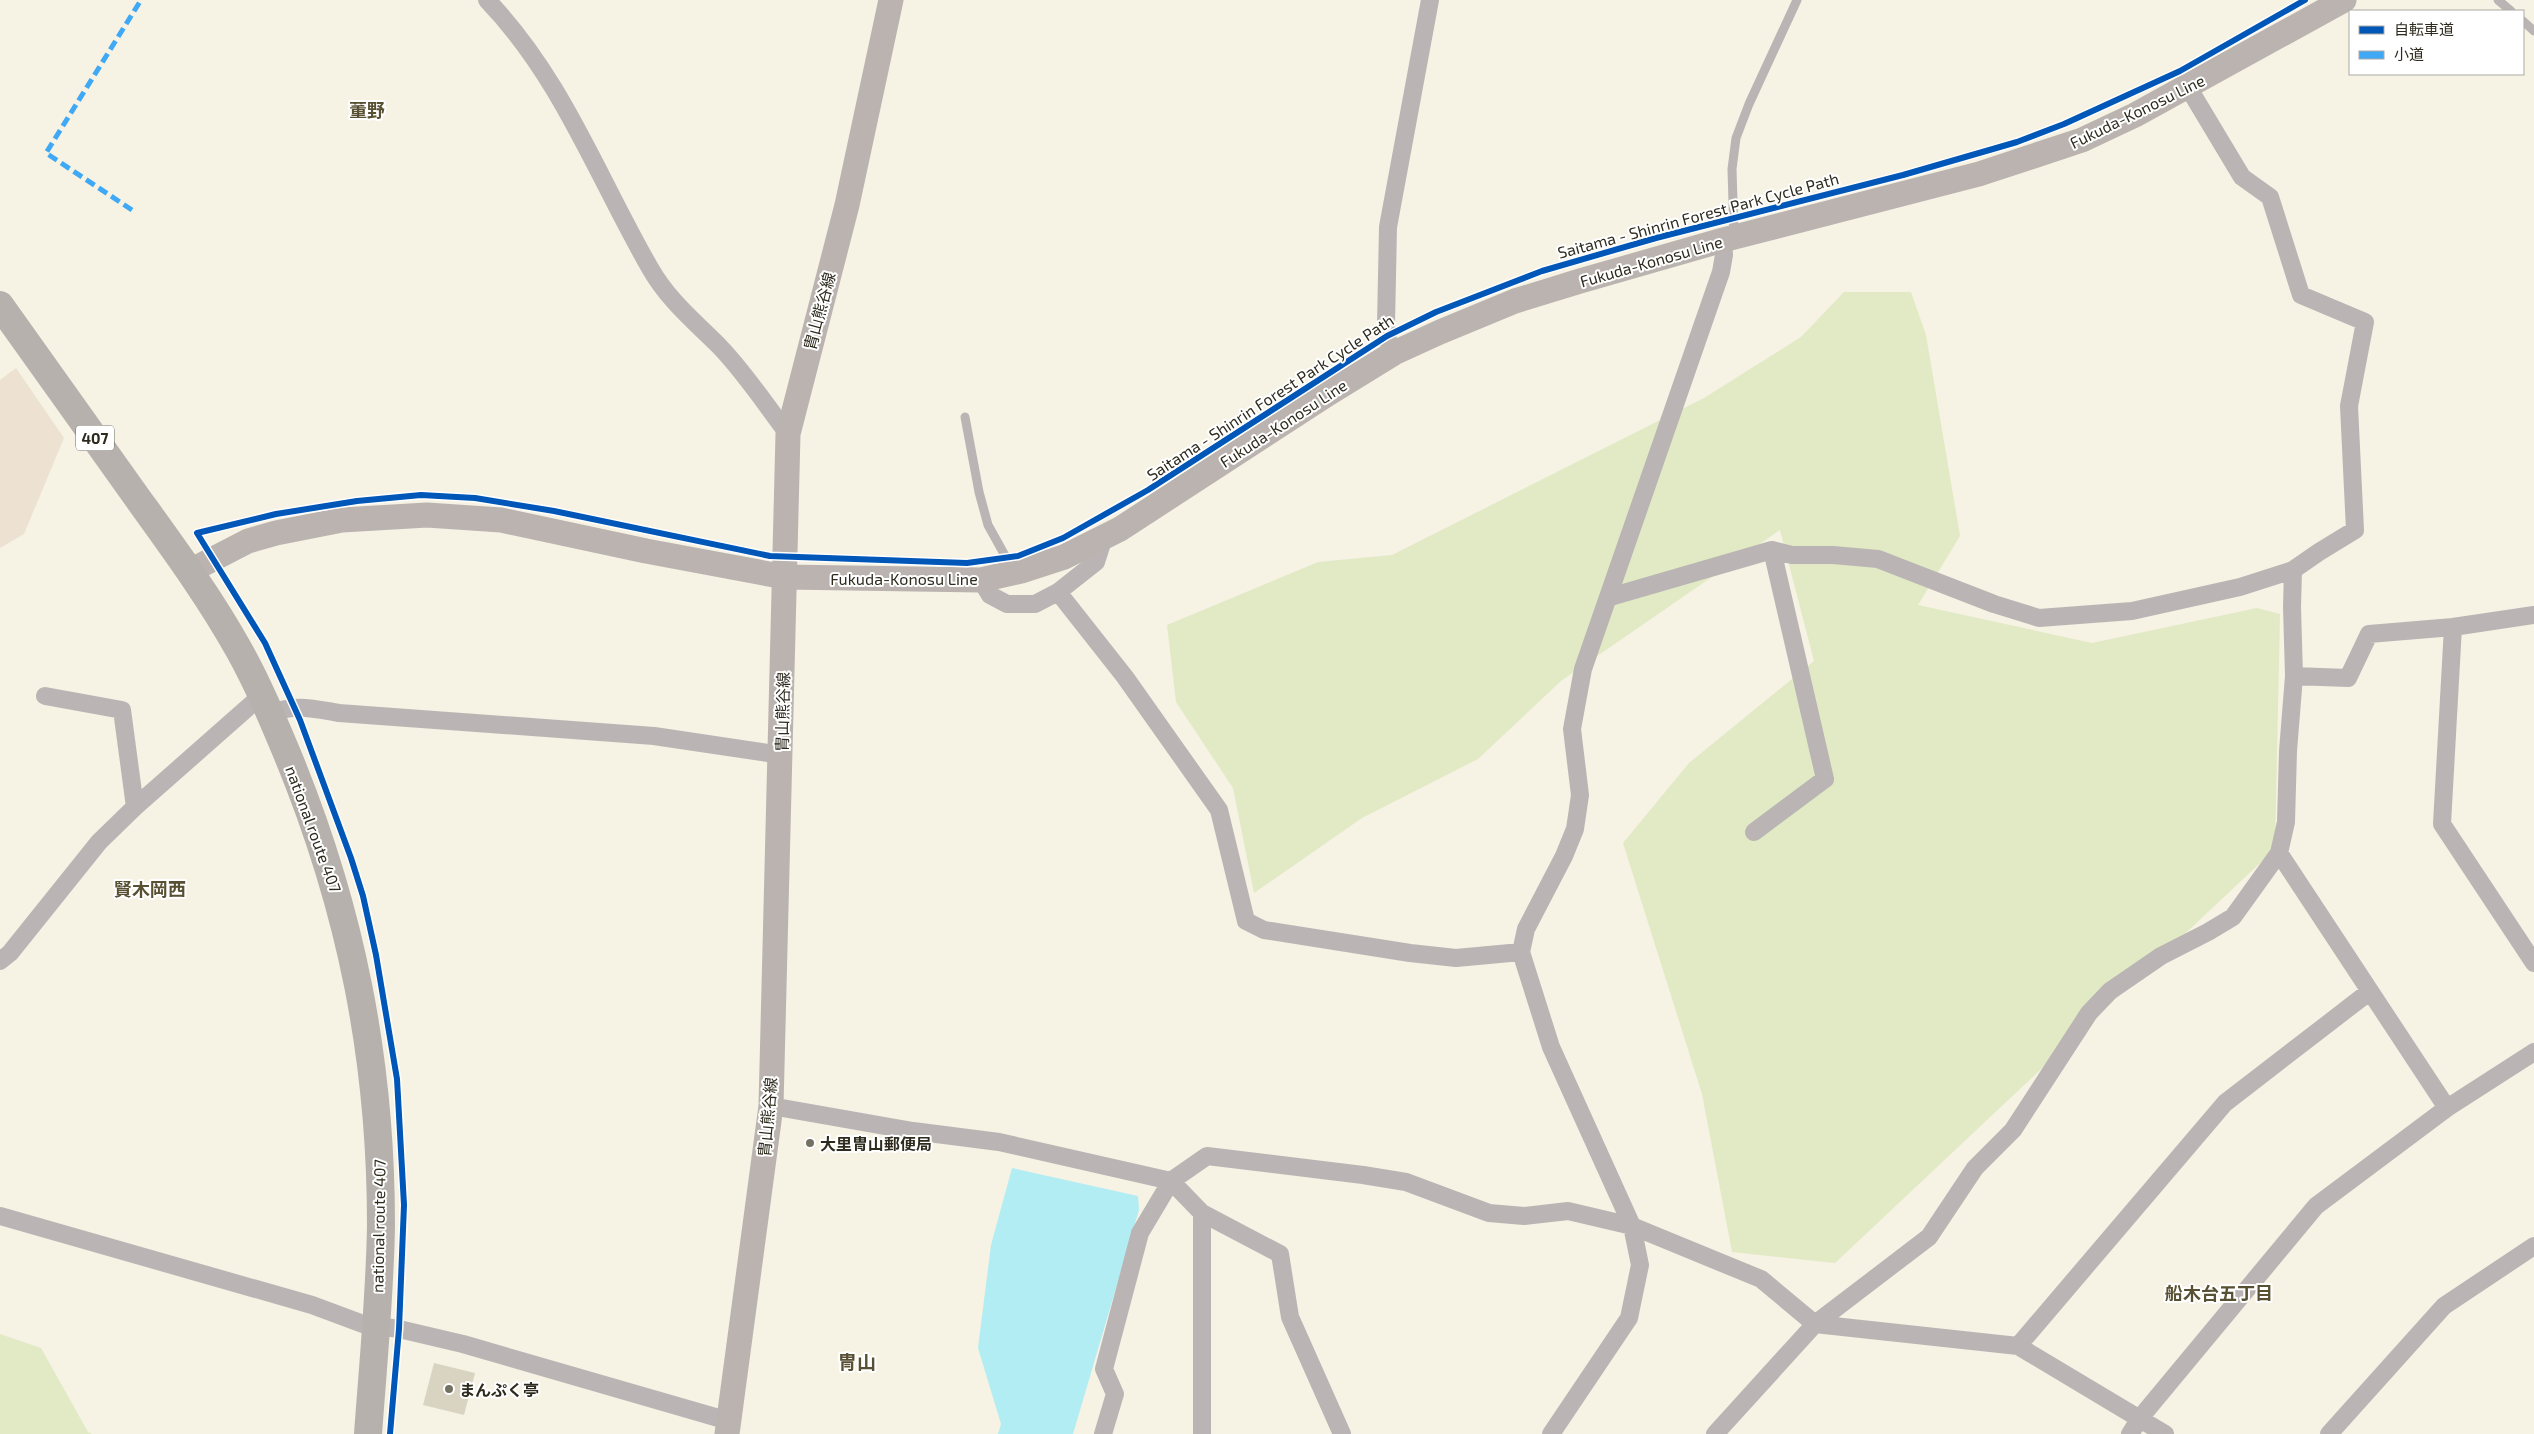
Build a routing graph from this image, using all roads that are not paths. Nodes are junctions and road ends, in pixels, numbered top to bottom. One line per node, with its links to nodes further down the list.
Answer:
1 (486, 0): 15 (street)
2 (891, 0): 15 (main road, 胄山熊谷線)
3 (1430, 0): 13 (street)
4 (1797, 0): 11 (lane)
5 (2344, 0): 10 (main road, Fukuda-Konosu Line)
6 (2498, 0): 7 (lane)
7 (2510, 10)
8 (2524, 22): 9 (lane)
9 (2534, 31)
10 (2188, 87): 11 (main road, Fukuda-Konosu Line); 18 (street)
11 (1729, 239): 13 (main road, Fukuda-Konosu Line); 24 (street)
12 (0, 305): 19 (highway, national route 407 / 407)
13 (1394, 353): 16 (main road, Fukuda-Konosu Line)
14 (964, 417): 20 (lane)
15 (788, 434): 21 (main road, 胄山熊谷線)
16 (1104, 537): 20 (main road, Fukuda-Konosu Line); 23 (street)
17 (1772, 550): 18 (street); 24 (street); 32 (street)
18 (2294, 570): 27 (street)
19 (190, 571): 21 (main road, Fukuda-Konosu Line); 29 (highway, national route 407 / 407)
20 (1015, 573): 22 (main road, Fukuda-Konosu Line)
21 (785, 577): 22 (main road, Fukuda-Konosu Line); 30 (main road, 胄山熊谷線)
22 (981, 580): 23 (street)
23 (1058, 592): 34 (street)
24 (1610, 597): 34 (street)
25 (2534, 615): 26 (street)
26 (2453, 627): 27 (street); 36 (street)
27 (2294, 676): 33 (street)
28 (45, 696): 31 (street)
29 (267, 705): 30 (street); 31 (street); 47 (highway, national route 407 / 407)
30 (781, 755): 39 (main road, 胄山熊谷線)
31 (135, 806): 35 (street)
32 (1754, 832)
33 (2280, 853): 37 (street); 46 (street)
34 (1521, 952): 44 (street)
35 (0, 961)
36 (2534, 963)
37 (2369, 992): 40 (street); 48 (street)
38 (2534, 1052): 40 (street)
39 (771, 1106): 41 (street); 50 (main road, 胄山熊谷線)
40 (2447, 1108): 49 (street)
41 (1171, 1181): 42 (street); 44 (street); 52 (street)
42 (1202, 1213): 53 (street); 54 (street)
43 (0, 1216): 47 (street)
44 (1632, 1226): 46 (street); 55 (street)
45 (2534, 1246): 59 (street)
46 (1815, 1324): 48 (street); 56 (street)
47 (376, 1326): 50 (street); 51 (highway, national route 407 / 407)
48 (2018, 1346): 49 (street)
49 (2140, 1418): 57 (street); 58 (street)
50 (728, 1428)
51 (368, 1434)
52 (1104, 1434)
53 (1202, 1434)
54 (1342, 1434)
55 (1551, 1434)
56 (1715, 1434)
57 (2130, 1434)
58 (2165, 1434)
59 (2329, 1434)

